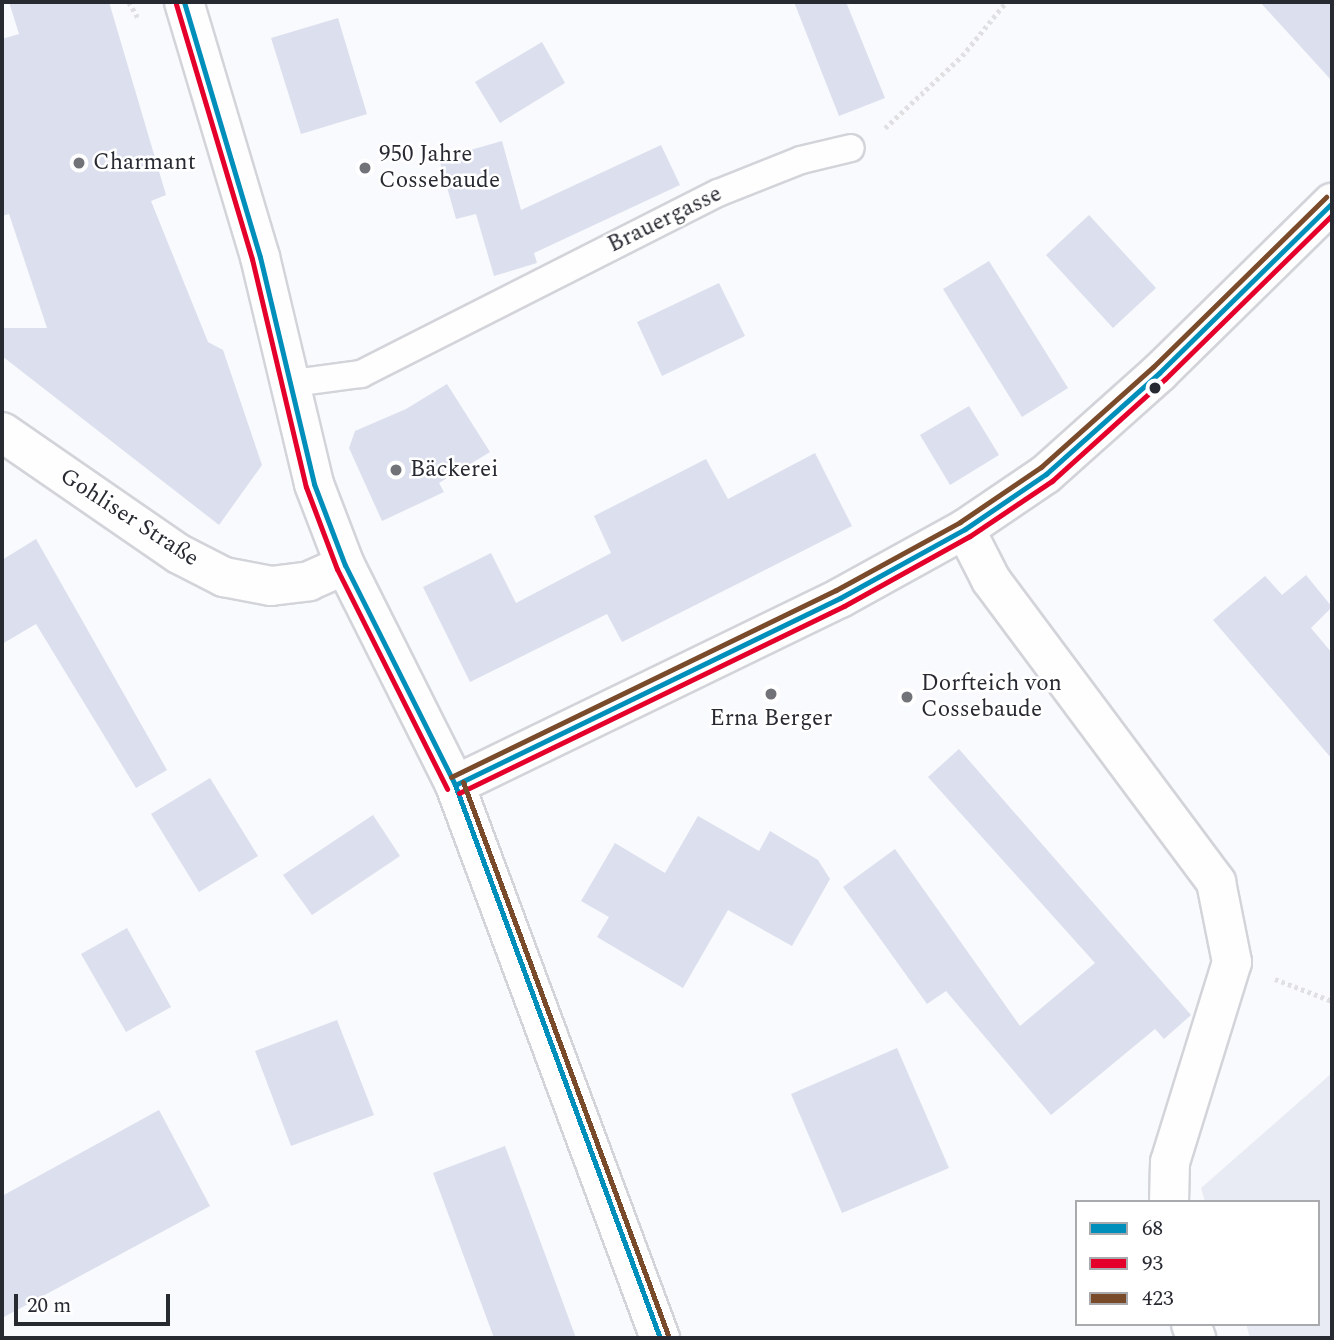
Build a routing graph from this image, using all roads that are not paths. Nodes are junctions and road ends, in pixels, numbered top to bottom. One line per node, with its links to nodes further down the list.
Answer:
1 (184, 2): 4 (street)
2 (851, 148): 4 (lane, Brauergasse)
3 (1332, 203): 6 (street)
4 (287, 384): 7 (street)
5 (2, 432): 7 (street, Gohliser Straße)
6 (965, 528): 8 (street); 9 (street)
7 (345, 565): 8 (street)
8 (455, 785): 10 (street)
9 (1169, 1200)
10 (660, 1338)

